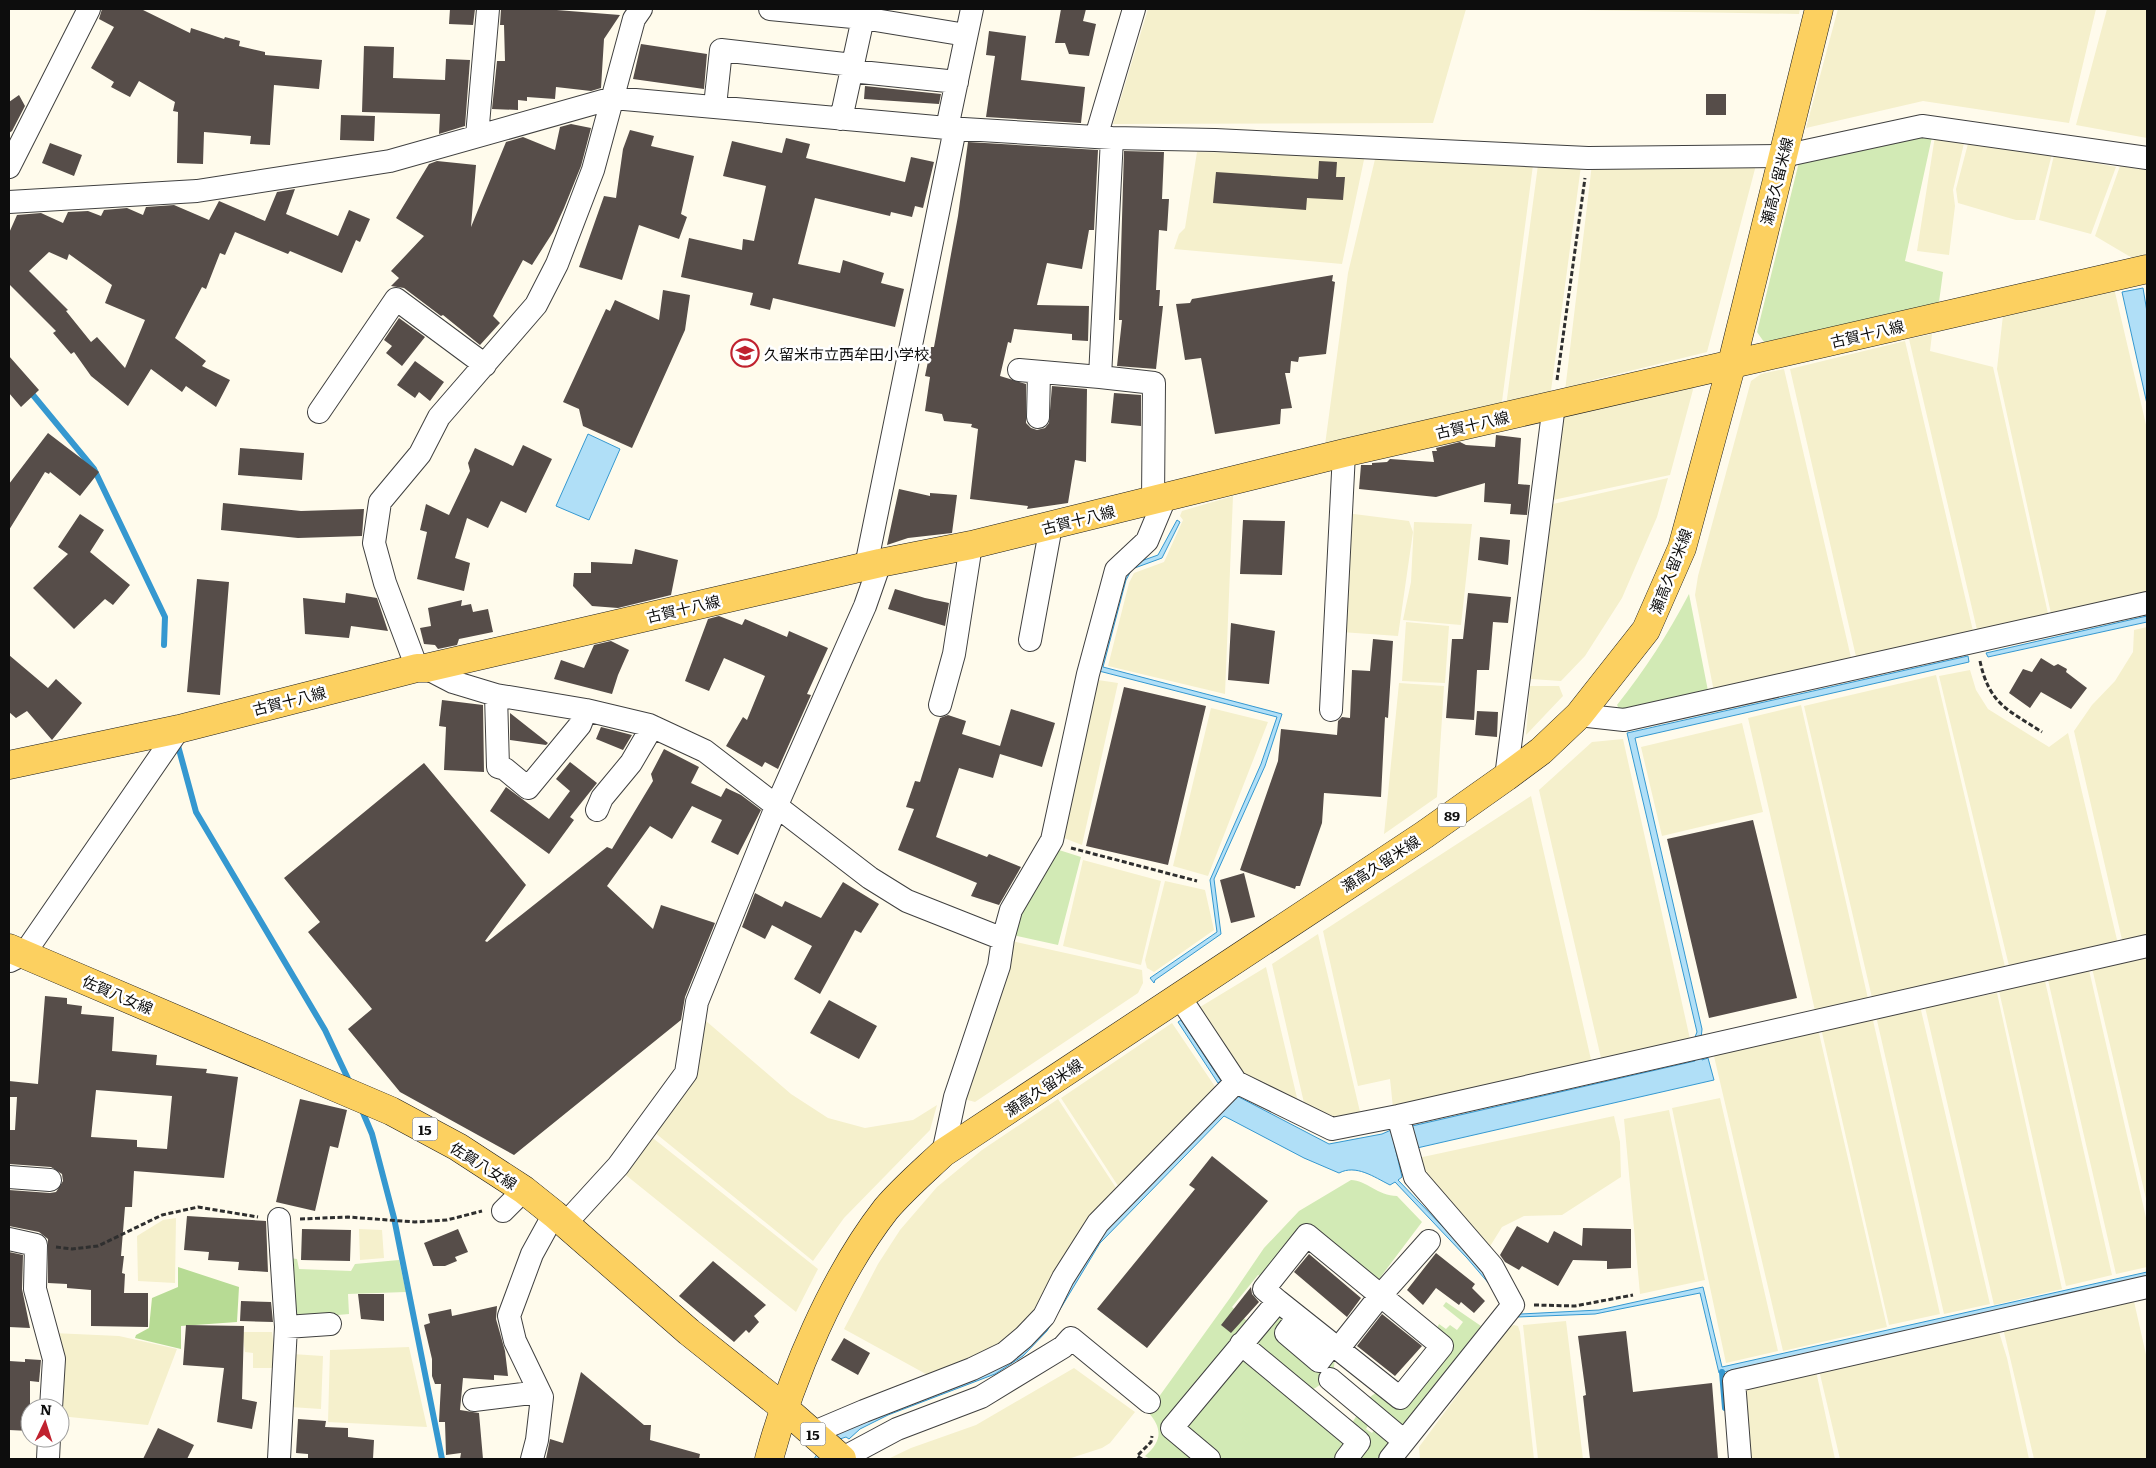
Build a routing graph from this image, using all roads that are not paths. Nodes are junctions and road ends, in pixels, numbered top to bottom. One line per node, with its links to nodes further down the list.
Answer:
1 (89, 9): 20 (street)
2 (488, 9): 16 (street)
3 (641, 9): 12 (street)
4 (770, 9): 8 (street)
5 (972, 9): 9 (street)
6 (1134, 9): 17 (street)
7 (1819, 9): 18 (main road, 瀬高久留米線 / 89)
8 (864, 13): 9 (street); 10 (street)
9 (966, 35): 11 (street)
10 (852, 68): 11 (street); 13 (street); 14 (street)
11 (957, 82): 15 (street)
12 (613, 98): 13 (street); 16 (street); 24 (street)
13 (715, 106): 14 (street)
14 (841, 119): 15 (street)
15 (951, 128): 17 (street); 33 (street)
16 (477, 136): 21 (street)
17 (1104, 138): 18 (street); 25 (street)
18 (1783, 156): 19 (street); 23 (main road, 瀬高久留米線 / 89)
19 (2147, 158)
20 (9, 167)
21 (9, 202)
22 (2147, 269): 23 (main road, 古賀十八線)
23 (1732, 363): 26 (main road, 古賀十八線); 41 (main road, 瀬高久留米線 / 89)
24 (485, 365): 27 (street); 36 (street)
25 (1100, 376): 28 (street); 30 (street)
26 (1554, 404): 29 (main road, 古賀十八線); 45 (street)
27 (319, 412)
28 (1038, 417)
29 (1344, 453): 30 (main road, 古賀十八線); 40 (street)
30 (1159, 499): 31 (main road, 古賀十八線); 48 (street)
31 (1051, 526): 32 (main road, 古賀十八線); 35 (street)
32 (971, 545): 33 (main road, 古賀十八線); 38 (street)
33 (873, 564): 36 (main road, 古賀十八線); 46 (street)
34 (2147, 602): 41 (street)
35 (1030, 640)
36 (422, 668): 37 (street); 43 (main road, 古賀十八線)
37 (496, 696): 39 (street); 39 (street)
38 (940, 705)
39 (586, 710): 42 (street)
40 (1331, 710)
41 (1579, 715): 45 (main road, 瀬高久留米線 / 89)
42 (652, 727): 46 (street); 47 (street)
43 (179, 728): 44 (main road, 古賀十八線); 50 (street)
44 (9, 765)
45 (1506, 777): 51 (main road, 瀬高久留米線 / 89)
46 (776, 806): 48 (street); 60 (street)
47 (597, 810)
48 (1003, 939): 54 (street)
49 (2147, 946): 53 (street)
50 (14, 954): 57 (main road, 佐賀八女線 / 15)
51 (1179, 996): 52 (street); 54 (main road, 瀬高久留米線 / 89)
52 (1236, 1082): 53 (street); 80 (street)
53 (1398, 1116): 81 (street)
54 (943, 1153): 78 (main road, 瀬高久留米線 / 89)
55 (9, 1177): 56 (street)
56 (50, 1180)
57 (524, 1190): 58 (street); 60 (main road, 佐賀八女線 / 15)
58 (503, 1211)
59 (278, 1219): 67 (street)
60 (560, 1219): 72 (street); 78 (main road, 佐賀八女線 / 15)
61 (9, 1239): 73 (street)
62 (1430, 1241): 64 (street)
63 (2147, 1287): 89 (street)
64 (1380, 1296): 65 (street); 69 (street); 71 (street)
65 (1278, 1301): 68 (street); 69 (street)
66 (330, 1324): 67 (street)
67 (286, 1326): 82 (street)
68 (1241, 1344): 76 (street); 86 (street)
69 (1339, 1350): 70 (street); 71 (street)
70 (1330, 1379): 76 (street); 77 (street)
71 (1378, 1380): 77 (street)
72 (539, 1392): 74 (street); 83 (street)
73 (52, 1398)
74 (474, 1400)
75 (1149, 1402): 85 (street)
76 (1311, 1402): 79 (street)
77 (1360, 1404): 79 (street); 81 (street)
78 (783, 1407): 80 (main road, 佐賀八女線 / 15); 84 (main road, 瀬高久留米線 / 89)
79 (1342, 1428): 87 (street)
80 (812, 1434): 85 (main road, 佐賀八女線 / 15)
81 (1404, 1441): 88 (street)
82 (279, 1459)
83 (532, 1459)
84 (769, 1459)
85 (842, 1459)
86 (1209, 1459)
87 (1346, 1459)
88 (1390, 1459)
89 (1740, 1459)

